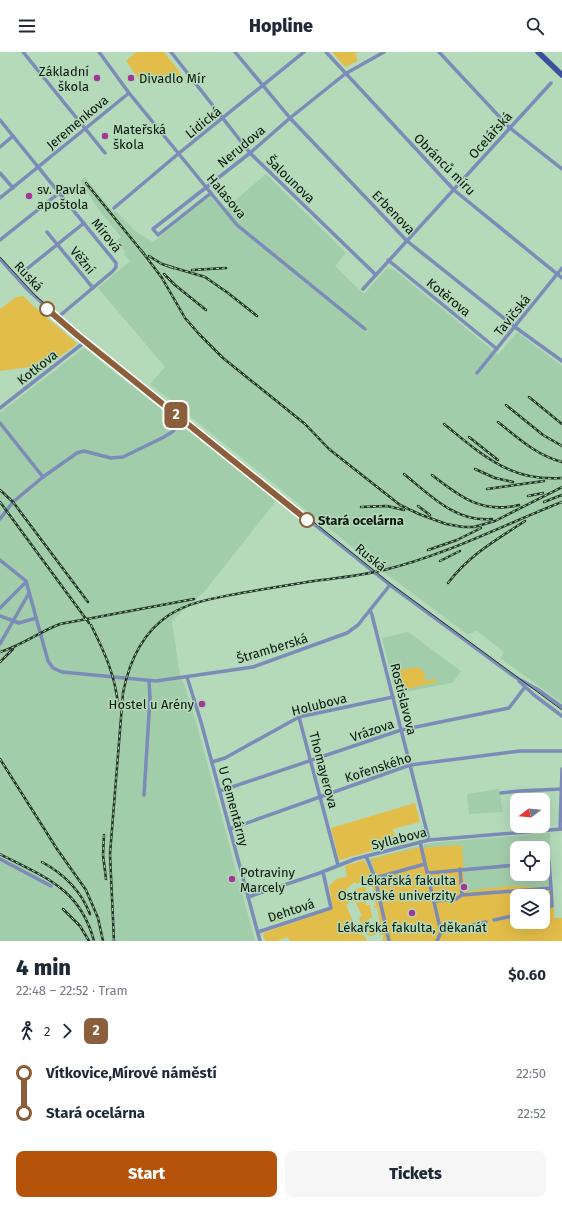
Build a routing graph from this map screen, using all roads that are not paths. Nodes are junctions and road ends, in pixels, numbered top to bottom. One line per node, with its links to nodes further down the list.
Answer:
1 (23, 52): 19 (street)
2 (99, 52): 14 (street, Halasova)
3 (171, 52): 16 (street, Šalounova)
4 (235, 52): 13 (street, Erbenova)
5 (304, 52): 13 (street, Lidická)
6 (326, 52): 10 (street, Obránců míru)
7 (384, 52): 10 (street, Nerudova)
8 (440, 52): 18 (street)
9 (538, 52): 11 (main road)
10 (345, 74): 15 (street, Nerudova); 30 (street, Obránců míru)
11 (562, 75)
12 (551, 83): 18 (street, Ocelářská)
13 (263, 85): 15 (street, Erbenova); 16 (street, Lidická)
14 (129, 93): 19 (street, Jeremenkova); 24 (street, Halasova)
15 (290, 118): 23 (street, Nerudova); 38 (street, Erbenova)
16 (222, 119): 23 (street, Šalounova); 24 (street, Lidická)
17 (0, 120): 20 (street, Mírová)
18 (510, 128): 26 (street); 30 (street, Ocelářská)
19 (85, 129): 22 (street); 25 (street, Jeremenkova)
20 (13, 136): 21 (street); 25 (street, Mírová)
21 (0, 147)
22 (105, 153)
23 (250, 153): 29 (street, Nerudova); 45 (street, Šalounova)
24 (178, 154): 29 (street, Halasova); 34 (street, Lidická)
25 (38, 167): 28 (street, Jeremenkova); 31 (street, Mírová)
26 (562, 169)
27 (0, 173): 28 (street)
28 (12, 188): 33 (street, Jeremenkova)
29 (206, 188): 32 (street, Halasova); 32 (street, Nerudova)
30 (454, 190): 38 (street, Ocelářská); 44 (street, Obránců míru)
31 (59, 193): 35 (street, Mírová); 37 (street)
32 (211, 193): 51 (street, Halasova)
33 (0, 198)
34 (114, 208)
35 (84, 223): 39 (street, Věžní); 47 (street, Mírová)
36 (47, 232): 39 (street, Věžní)
37 (0, 240)
38 (407, 241): 41 (street, Ocelářská); 50 (street, Erbenova)
39 (57, 245): 43 (street, Věžní); 47 (street, Věžní)
40 (0, 259): 49 (street, Ruská)
41 (388, 260): 45 (street, Ocelářská); 53 (street, Kotěrova)
42 (562, 268): 44 (street, Tavičská)
43 (23, 272)
44 (558, 274): 46 (street, Obránců míru); 50 (street, Tavičská)
45 (376, 275): 48 (street, Ocelářská)
46 (562, 278)
47 (93, 288): 49 (street, Mírová)
48 (363, 289)
49 (58, 318): 52 (street, Ruská)
50 (515, 327): 53 (street, Tavičská); 54 (street, Erbenova)
51 (365, 329)
52 (86, 341): 56 (street, Kotkova); 57 (street, Ruská)
53 (497, 349): 55 (street, Tavičská)
54 (562, 360)
55 (477, 373)
56 (0, 408)
57 (184, 419): 59 (street); 63 (street, Ruská)
58 (0, 422): 59 (street)
59 (43, 477): 60 (street)
60 (0, 519)
61 (0, 560): 62 (street)
62 (26, 582): 64 (street, Štramberská); 65 (street)
63 (390, 585): 66 (street, Štramberská); 72 (street, Ruská)
64 (29, 593): 68 (street, Štramberská); 69 (street)
65 (0, 608)
66 (370, 610): 71 (street, Štramberská); 75 (street, Rostislavova)
67 (0, 616): 69 (street)
68 (36, 618): 69 (street); 73 (street, Štramberská)
69 (13, 621): 70 (street)
70 (0, 644)
71 (187, 677): 73 (street, Štramberská); 82 (street, U Cementárny)
72 (515, 677): 74 (street, Ruská); 76 (street, Ruská)
73 (149, 681): 88 (street)
74 (525, 687): 77 (street, Ruská); 79 (street, Vrázova)
75 (393, 698): 78 (street, Holubova); 79 (street, Rostislavova)
76 (562, 707)
77 (562, 716)
78 (300, 717): 81 (street, Thomayerova); 82 (street, Holubova)
79 (401, 730): 81 (street, Vrázova); 83 (street, Rostislavova)
80 (562, 751): 83 (street, Kořenského)
81 (311, 761): 86 (street, Vrázova); 89 (street, Thomayerova)
82 (212, 762): 86 (street, U Cementárny)
83 (410, 765): 89 (street, Kořenského); 92 (street, Rostislavova)
84 (562, 769): 85 (street)
85 (562, 790): 87 (street); 90 (street)
86 (220, 791): 91 (street, U Cementárny)
87 (501, 793)
88 (144, 795)
89 (320, 797): 91 (street, Kořenského); 97 (street, Thomayerova)
90 (561, 829): 92 (street, Syllabova)
91 (230, 830): 109 (street, U Cementárny)
92 (429, 840): 93 (street, Syllabova)
93 (420, 842): 94 (street, Syllabova); 96 (street)
94 (366, 856): 97 (street, Syllabova); 103 (street)
95 (0, 860): 104 (street)
96 (425, 864): 101 (street); 103 (street)
97 (338, 865): 100 (street, Syllabova)
98 (510, 865): 99 (street)
99 (460, 869): 101 (street); 108 (street)
100 (323, 872): 109 (street, Syllabova); 115 (street, Dehtová)
101 (428, 873): 110 (street)
102 (550, 875): 105 (street)
103 (375, 878): 118 (street)
104 (51, 886)
105 (551, 888): 106 (street); 111 (street)
106 (536, 889)
107 (510, 891): 108 (street)
108 (462, 895): 110 (street)
109 (248, 897): 115 (street, U Cementárny)
110 (434, 901): 116 (street)
111 (550, 906)
112 (510, 917): 113 (street)
113 (494, 920)
114 (486, 922): 116 (street)
115 (258, 932): 117 (street, U Cementárny)
116 (441, 932): 119 (street)
117 (260, 941)
118 (389, 941)
119 (437, 941)

